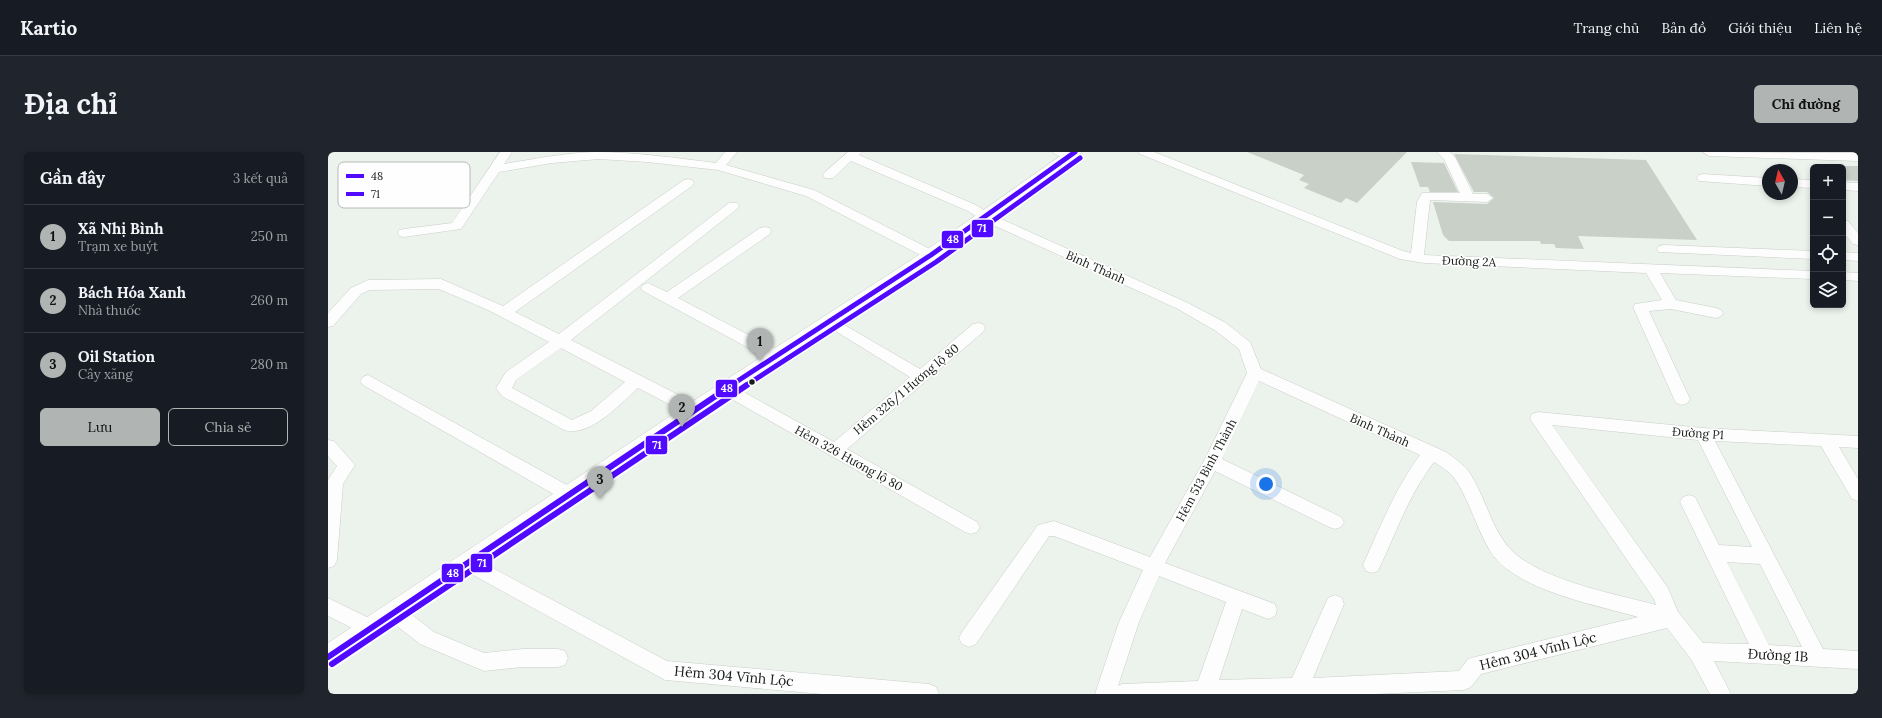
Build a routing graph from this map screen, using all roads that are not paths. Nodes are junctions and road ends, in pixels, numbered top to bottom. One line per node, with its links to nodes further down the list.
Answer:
1 (506, 152): 10 (street)
2 (730, 152): 9 (street)
3 (1144, 152): 34 (street, Đường 2A)
4 (1443, 152): 19 (street)
5 (1709, 152): 8 (street)
6 (1068, 153): 24 (main road)
7 (853, 154): 11 (street); 24 (street, Bình Thành)
8 (1858, 157)
9 (719, 167): 10 (street); 30 (street)
10 (495, 169): 21 (street)
11 (828, 175)
12 (1703, 178): 13 (street)
13 (1762, 182)
14 (688, 183): 42 (street)
15 (1798, 184): 16 (street)
16 (1810, 186)
17 (1846, 186): 18 (street)
18 (1858, 187)
19 (1468, 197): 20 (street); 34 (street)
20 (1487, 198)
21 (470, 206)
22 (733, 206): 47 (street)
23 (468, 208): 27 (street)
24 (986, 217): 30 (main road); 49 (street, Bình Thành)
25 (1846, 227): 28 (street)
26 (764, 231): 40 (street)
27 (404, 233)
28 (1858, 241)
29 (1664, 249): 31 (street)
30 (930, 255): 44 (main road)
31 (1810, 255)
32 (1846, 256): 33 (street)
33 (1858, 257)
34 (1417, 258): 35 (street, Đường 2A)
35 (1650, 268): 36 (street, Đường 2A); 41 (street)
36 (1810, 275)
37 (1846, 276): 38 (street)
38 (1858, 277)
39 (648, 288): 40 (street)
40 (668, 298): 48 (street)
41 (1671, 304): 43 (street); 54 (street)
42 (504, 313): 45 (street); 47 (street)
43 (1716, 313)
44 (829, 321): 48 (main road); 50 (street)
45 (328, 322)
46 (978, 328): 50 (street, Hẻm 326/1 Hương lộ 80)
47 (559, 342): 52 (street); 52 (street)
48 (776, 356): 53 (main road)
49 (1255, 373): 61 (street, Bình Thành); 62 (street, Hẻm 513 Bình Thành)
50 (921, 377): 60 (street, Hẻm 326/1 Hương lộ 80)
51 (368, 381): 64 (street)
52 (636, 381): 55 (street)
53 (726, 390): 55 (main road); 60 (street, Hẻm 326 Hương lộ 80)
54 (1682, 399)
55 (694, 410): 64 (main road)
56 (1703, 434): 57 (street, Đường P1); 69 (street); 79 (street, Đường P1)
57 (1826, 440): 58 (street, Đường P1); 63 (street)
58 (1858, 442)
59 (328, 446): 70 (street)
60 (835, 450): 67 (street, Hẻm 326 Hương lộ 80)
61 (1430, 453): 72 (street); 79 (street, Bình Thành)
62 (1212, 462): 66 (street); 73 (street, Hẻm 513 Bình Thành)
63 (1858, 494)
64 (570, 495): 71 (main road)
65 (1689, 502): 68 (street)
66 (1335, 522)
67 (971, 527)
68 (1714, 553): 69 (street); 83 (street)
69 (1765, 556): 86 (street)
70 (328, 560)
71 (468, 563): 78 (main road); 88 (street, Hẻm 304 Vĩnh Lộc)
72 (1372, 565)
73 (1154, 566): 74 (street); 81 (street); 92 (street, Hẻm 513 Bình Thành)
74 (1237, 597): 77 (street); 90 (street)
75 (1335, 604): 89 (street)
76 (328, 607): 80 (street)
77 (1268, 610)
78 (395, 613): 80 (main road); 85 (street)
79 (1671, 618): 82 (street); 89 (street, Hẻm 304 Vĩnh Lộc)
80 (372, 628): 84 (main road)
81 (969, 638)
82 (1698, 652): 83 (street, Đường 1B); 94 (street)
83 (1764, 654): 86 (street, Đường 1B)
84 (328, 657)
85 (558, 658)
86 (1818, 658): 87 (street, Đường 1B)
87 (1858, 660)
88 (817, 688): 91 (street, Hẻm 304 Vĩnh Lộc)
89 (1299, 691): 90 (street, Hẻm 304 Vĩnh Lộc)
90 (1195, 692): 93 (street, Hẻm 304 Vĩnh Lộc)
91 (929, 694)
92 (1105, 694)
93 (1122, 694)
94 (1721, 694)

